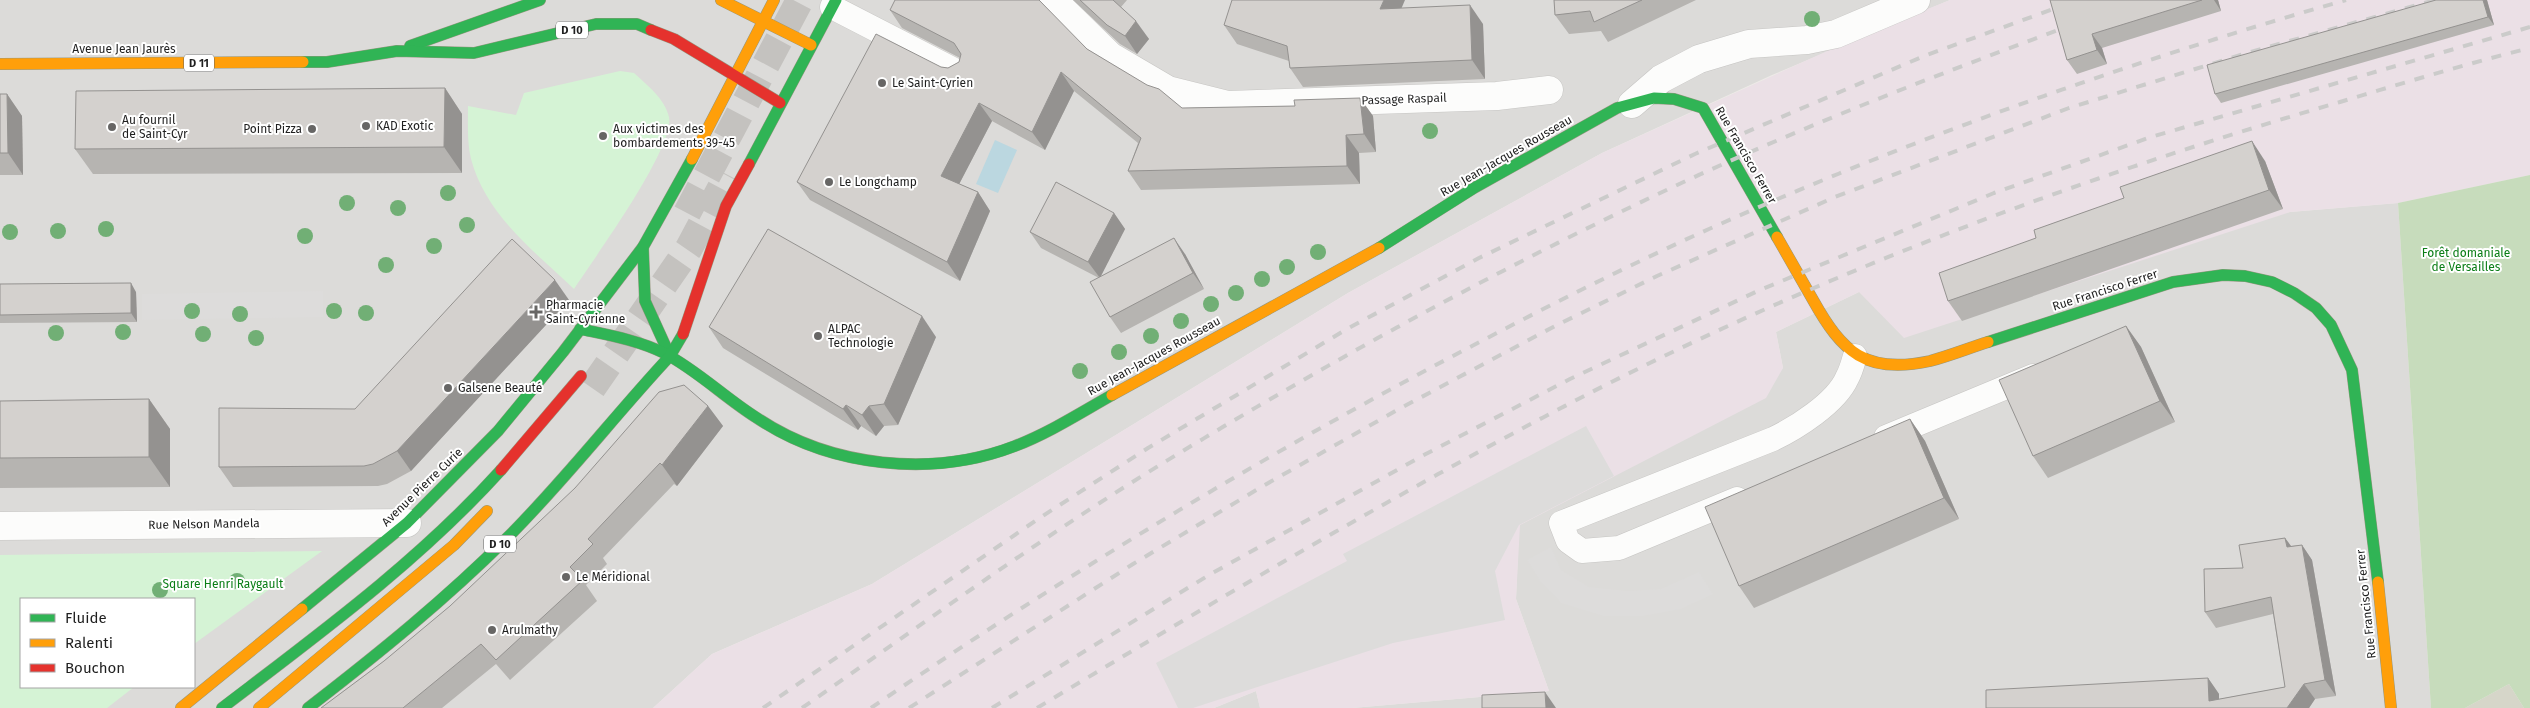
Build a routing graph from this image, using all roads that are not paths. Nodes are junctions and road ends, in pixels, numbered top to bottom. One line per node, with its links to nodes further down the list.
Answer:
1 (540, 0): 9 (main road)
2 (721, 0): 7 (main road)
3 (774, 0): 7 (main road, Avenue Pierre Curie)
4 (1053, 0): 13 (street, Passage Raspail)
5 (1916, 0): 15 (street)
6 (834, 4): 8 (main road, D 10); 11 (lane)
7 (763, 21): 8 (main road); 12 (main road, Avenue Pierre Curie)
8 (811, 45): 14 (main road, D 10)
9 (397, 51): 10 (main road, Avenue Jean Jaurès / D 11); 12 (main road, D 10)
10 (0, 64)
11 (960, 74)
12 (736, 75): 14 (main road); 16 (main road, Avenue Pierre Curie)
13 (1549, 90)
14 (780, 103): 18 (main road, D 10)
15 (1632, 104): 18 (main road, Rue Jean-Jacques Rousseau); 19 (main road, Rue Francisco Ferrer)
16 (643, 247): 17 (main road, Avenue Pierre Curie); 18 (main road)
17 (580, 330): 18 (main road); 25 (main road, Avenue Pierre Curie)
18 (670, 356): 30 (main road, D 10)
19 (1855, 356): 23 (lane); 31 (main road, Rue Francisco Ferrer)
20 (2050, 369): 22 (lane)
21 (581, 376): 28 (main road)
22 (1866, 445)
23 (1757, 491)
24 (493, 506): 29 (main road, D 10)
25 (407, 523): 26 (street, Rue Nelson Mandela); 27 (main road, Avenue Pierre Curie)
26 (0, 526)
27 (181, 708)
28 (222, 708)
29 (259, 708)
30 (308, 708)
31 (2391, 708)

